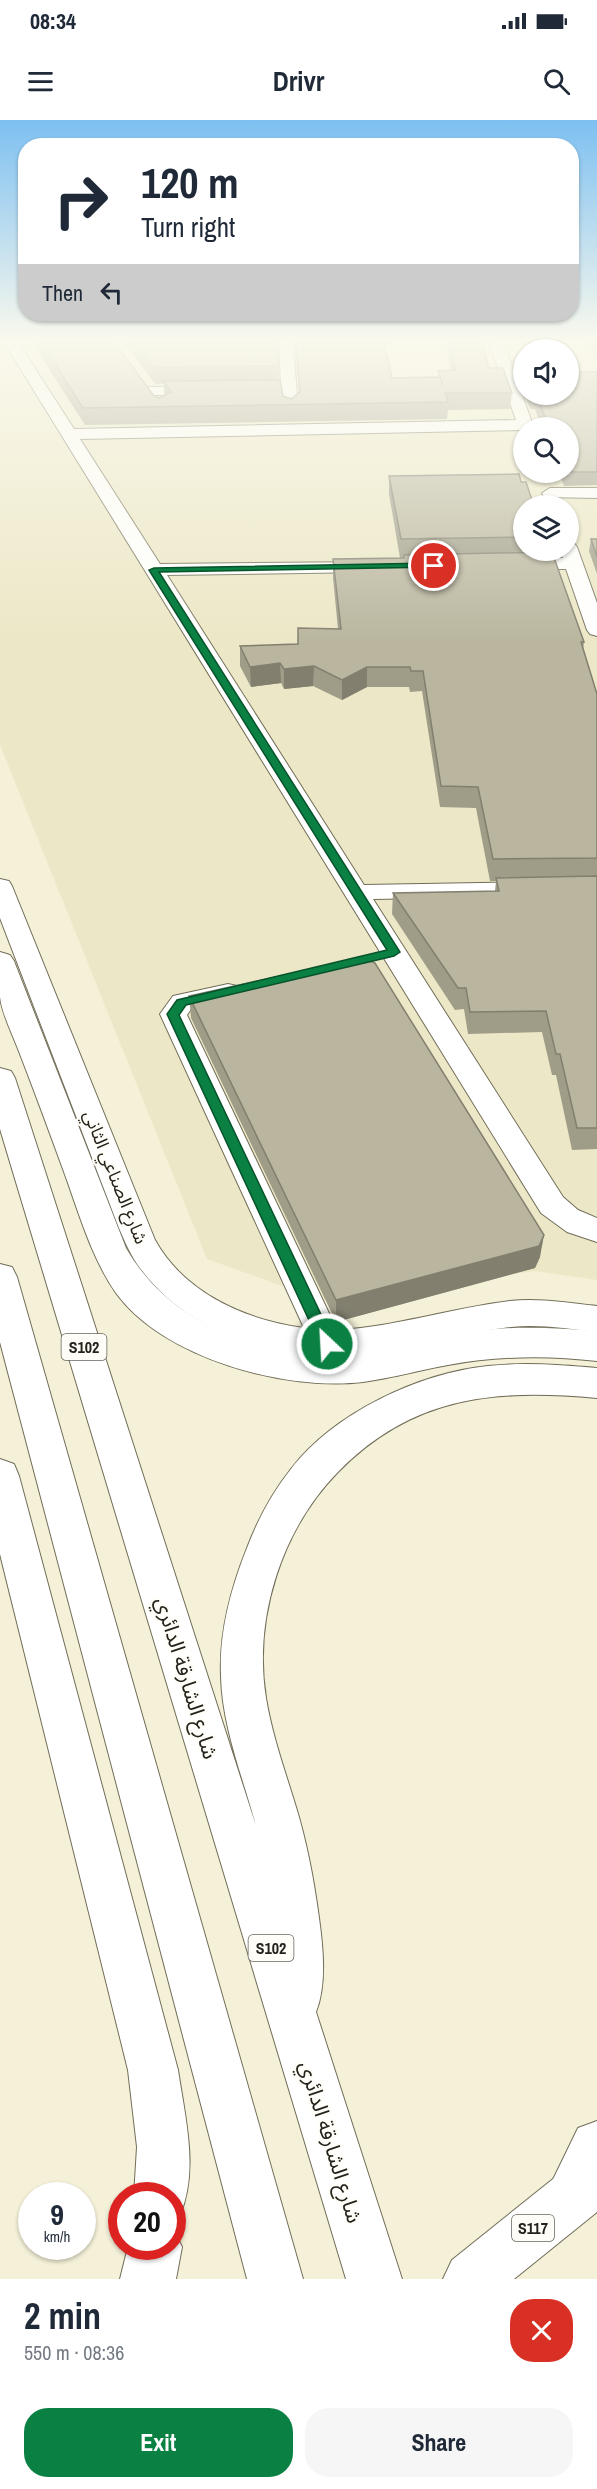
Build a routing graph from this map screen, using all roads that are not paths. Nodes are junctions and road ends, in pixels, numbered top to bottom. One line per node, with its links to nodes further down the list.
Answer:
1 (74, 443): 8 (street)
2 (597, 493): 3 (street)
3 (579, 495)
4 (524, 561): 6 (street)
5 (573, 561): 9 (street)
6 (492, 565)
7 (387, 566): 8 (street)
8 (154, 570): 12 (street)
9 (597, 630)
10 (0, 886): 19 (street, شارع الصناعي الثاني)
11 (597, 888): 12 (street)
12 (356, 892): 16 (street)
13 (0, 961): 20 (main road)
14 (249, 987): 19 (street)
15 (0, 1078): 23 (main road, شارع الشارقة الدائري / S102)
16 (597, 1230)
17 (0, 1277): 29 (main road)
18 (597, 1319): 19 (street, شارع الصناعي الثاني)
19 (327, 1344)
20 (597, 1346)
21 (597, 1383): 23 (main road)
22 (0, 1476): 25 (main road)
23 (294, 2022): 30 (main road, شارع الشارقة الدائري / S102)
24 (597, 2147): 26 (main road)
25 (162, 2182)
26 (585, 2187): 31 (main road, S117)
27 (152, 2260): 28 (main road)
28 (148, 2279)
29 (275, 2279)
30 (374, 2279)
31 (471, 2279)

